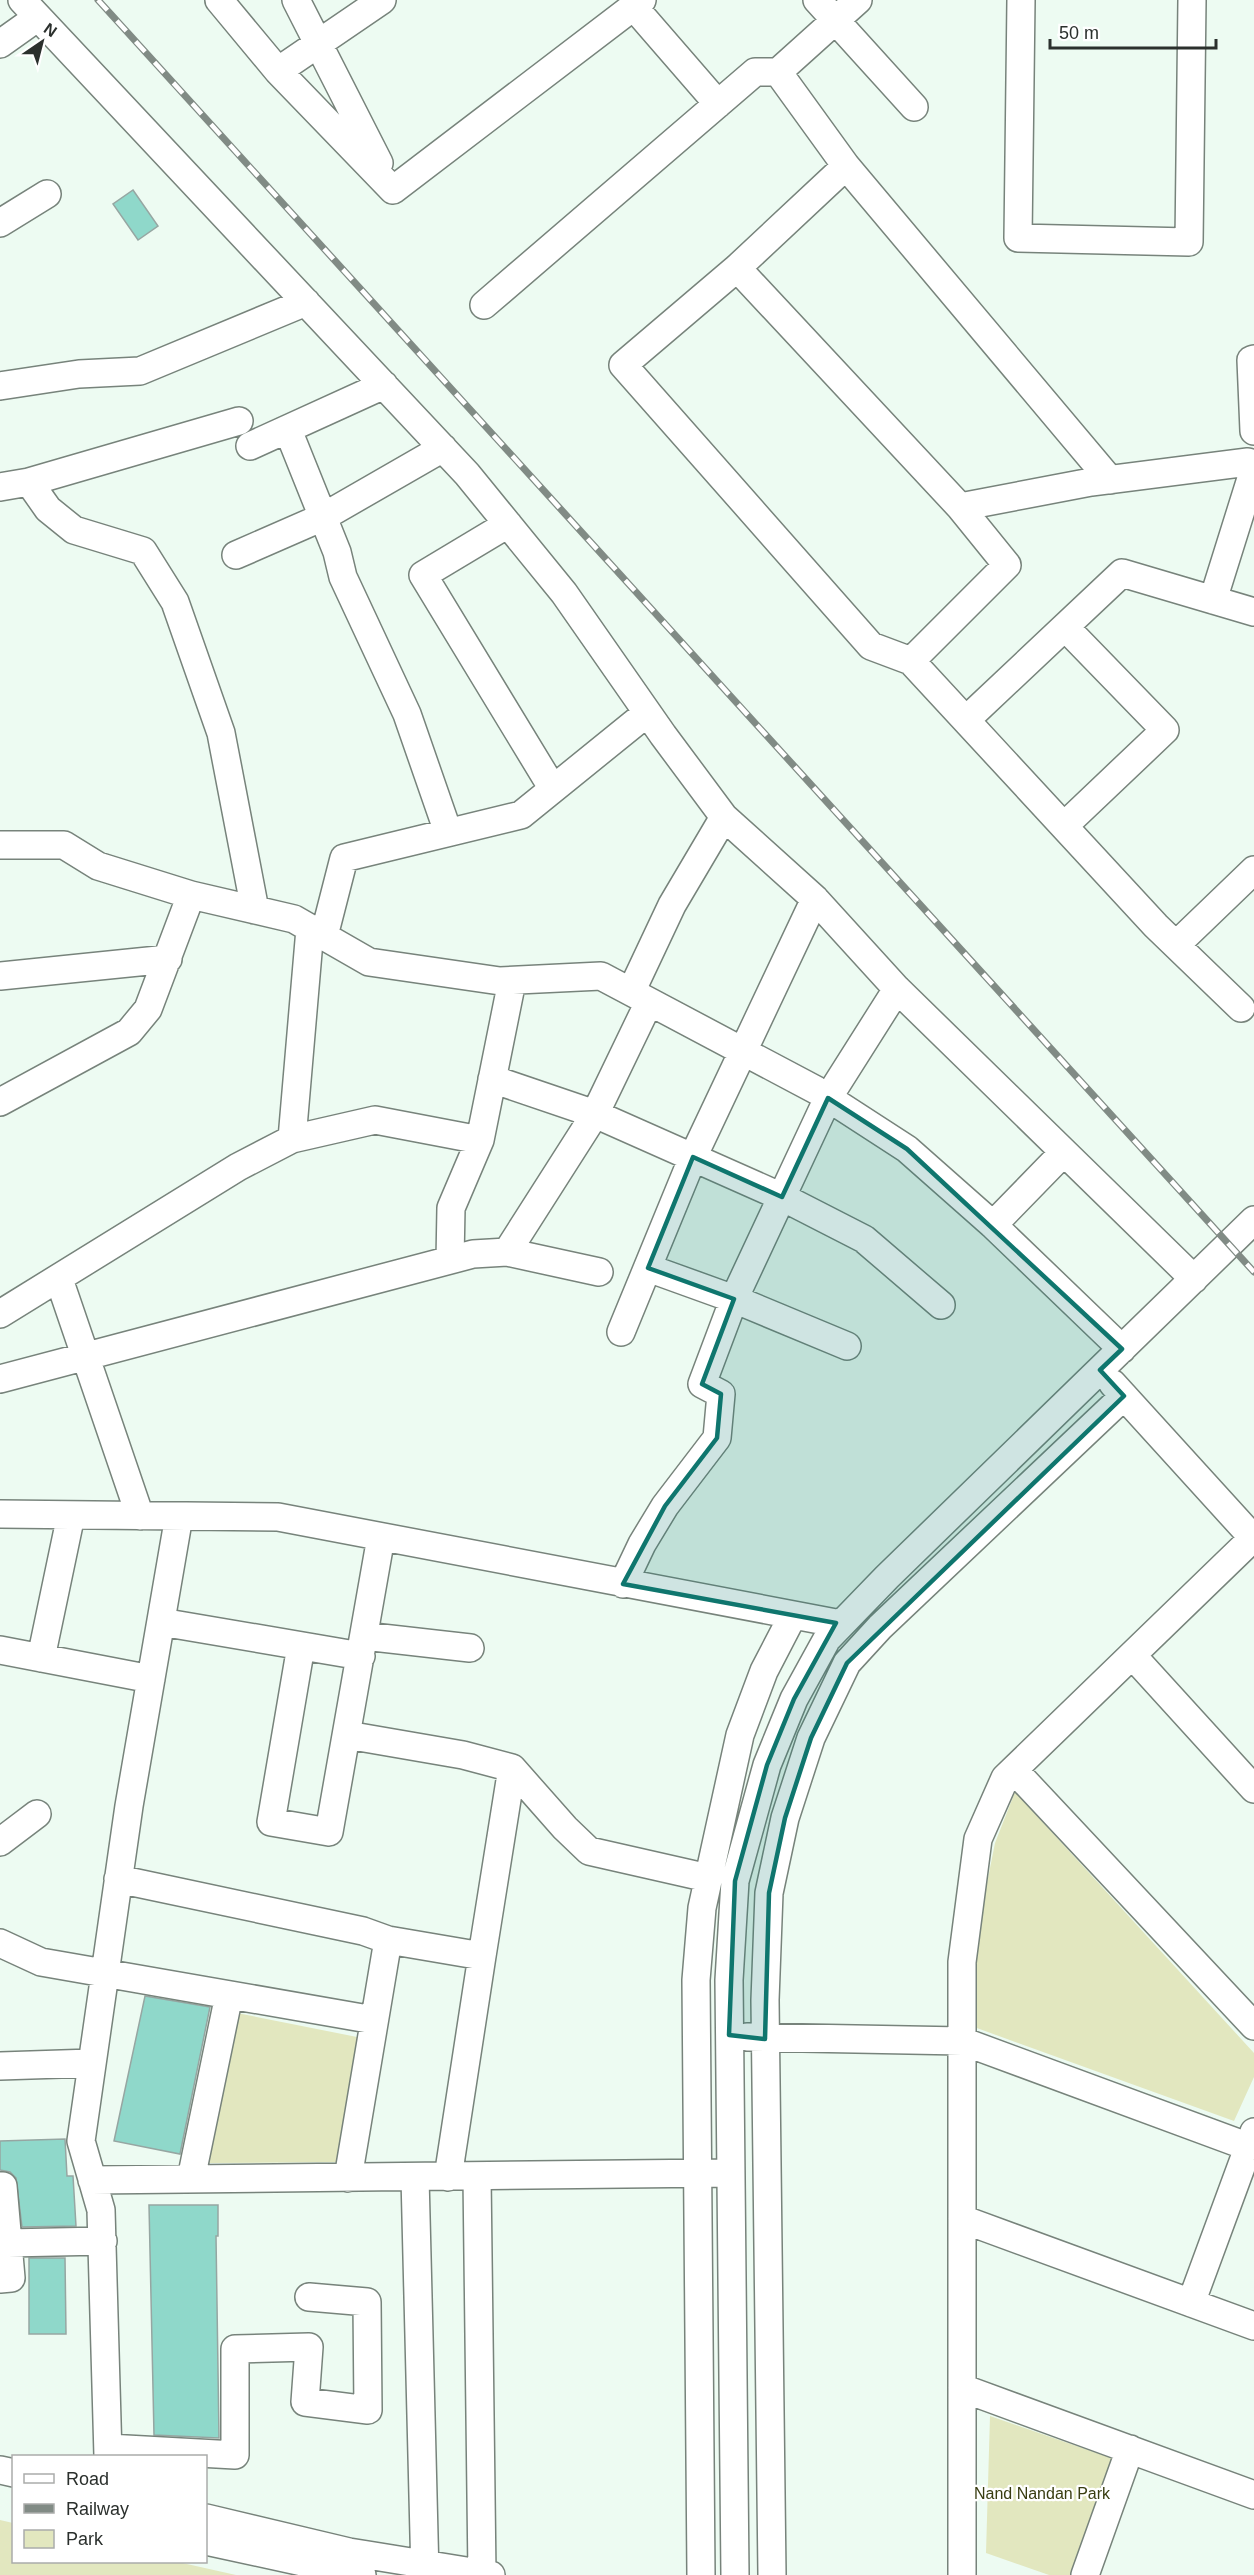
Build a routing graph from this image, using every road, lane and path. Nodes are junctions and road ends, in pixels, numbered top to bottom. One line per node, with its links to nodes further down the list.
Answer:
1 (219, 0): 13 (street)
2 (296, 0): 12 (street)
3 (382, 0): 12 (street)
4 (817, 0): 10 (street)
5 (858, 0): 10 (street)
6 (1021, 0): 7 (street)
7 (1192, 0)
8 (638, 3): 15 (street); 18 (street)
9 (30, 8): 11 (street); 22 (street)
10 (834, 21): 14 (street); 16 (street)
11 (0, 44)
12 (318, 44): 13 (street); 18 (street)
13 (279, 71): 18 (street)
14 (778, 72): 15 (street); 17 (street)
15 (718, 104): 23 (street)
16 (914, 107)
17 (846, 166): 21 (street); 34 (street)
18 (393, 190)
19 (47, 194): 20 (street)
20 (0, 223)
21 (737, 268): 37 (street); 44 (street)
22 (306, 302): 25 (street); 26 (street)
23 (484, 305)
24 (1254, 359): 29 (street)
25 (384, 385): 28 (street); 31 (street)
26 (0, 386)
27 (239, 421): 35 (street)
28 (288, 430): 30 (street); 38 (street)
29 (1254, 431)
30 (250, 446)
31 (443, 448): 38 (street); 39 (street)
32 (1254, 464): 34 (street)
33 (1254, 469): 41 (street)
34 (1110, 480): 37 (street)
35 (29, 482): 36 (street); 55 (street)
36 (0, 487)
37 (960, 507): 44 (street)
38 (323, 517): 40 (street); 50 (street)
39 (508, 524): 45 (street); 47 (street)
40 (236, 555)
41 (1213, 600): 42 (street); 43 (street)
42 (1254, 612)
43 (1065, 627): 46 (street); 49 (street)
44 (911, 661): 46 (street)
45 (647, 713): 47 (street); 48 (street)
46 (966, 720): 49 (street)
47 (553, 789): 50 (street)
48 (724, 817): 54 (street); 62 (street)
49 (1064, 826): 57 (street)
50 (448, 832): 56 (street)
51 (0, 845): 53 (street)
52 (1254, 870): 57 (street)
53 (192, 895): 55 (street); 58 (street)
54 (815, 899): 61 (street); 64 (street)
55 (255, 910): 56 (street)
56 (317, 932): 60 (street); 69 (street)
57 (1176, 945): 63 (street)
58 (168, 958): 59 (street); 67 (street)
59 (0, 976)
60 (512, 981): 62 (street); 65 (street)
61 (897, 989): 66 (street); 71 (street)
62 (640, 997): 64 (street); 68 (street)
63 (1250, 1011)
64 (743, 1052): 66 (street); 72 (street)
65 (492, 1079): 68 (street); 70 (street)
66 (828, 1098): 73 (street); 75 (street)
67 (0, 1102)
68 (595, 1114): 72 (street); 76 (street)
69 (292, 1139): 70 (street); 80 (street)
70 (480, 1140): 77 (street)
71 (1064, 1152): 75 (street); 81 (street)
72 (693, 1157): 73 (street); 78 (street)
73 (782, 1197): 82 (street); 83 (street)
74 (1254, 1220): 81 (street)
75 (993, 1225): 87 (street)
76 (507, 1252): 77 (street); 79 (street)
77 (450, 1260): 88 (street)
78 (648, 1268): 82 (street); 85 (street)
79 (599, 1272)
80 (59, 1279): 84 (street); 88 (street)
81 (1194, 1279): 87 (street)
82 (734, 1299): 86 (street); 98 (street)
83 (941, 1305)
84 (0, 1314)
85 (621, 1332)
86 (847, 1346)
87 (1122, 1349): 89 (street)
88 (86, 1357): 90 (street); 94 (street)
89 (1100, 1370): 91 (street); 101 (street)
90 (0, 1379)
91 (1124, 1396): 97 (street); 125 (street)
92 (0, 1514): 93 (street)
93 (71, 1515): 94 (street); 107 (street)
94 (140, 1516): 95 (street)
95 (179, 1516): 96 (street); 100 (street)
96 (381, 1537): 98 (street); 103 (street)
97 (1254, 1538): 106 (street)
98 (623, 1584): 99 (street)
99 (792, 1617): 101 (street); 115 (street)
100 (161, 1622): 102 (street); 108 (street)
101 (841, 1624): 124 (street)
102 (301, 1646): 103 (street); 109 (street)
103 (362, 1646): 104 (street); 109 (street)
104 (470, 1648)
105 (0, 1650): 107 (street)
106 (1132, 1655): 111 (street); 112 (street)
107 (41, 1658): 108 (street)
108 (151, 1679): 116 (street)
109 (347, 1735): 110 (street)
110 (512, 1768): 115 (street); 119 (street)
111 (1014, 1770): 123 (street); 126 (street)
112 (1254, 1789)
113 (37, 1815): 114 (street)
114 (0, 1842)
115 (708, 1878): 131 (street)
116 (118, 1879): 117 (street); 120 (street)
117 (388, 1940): 119 (street); 122 (street)
118 (0, 1943): 120 (street)
119 (482, 1956): 134 (street)
120 (104, 1974): 121 (street); 127 (street)
121 (229, 1995): 122 (street); 136 (street)
122 (374, 2020): 135 (street)
123 (1254, 2026)
124 (729, 2035): 125 (street); 130 (street)
125 (765, 2039): 126 (street); 157 (street)
126 (962, 2042): 129 (street); 139 (street)
127 (92, 2062): 128 (street); 137 (street)
128 (0, 2066)
129 (1251, 2140): 144 (street)
130 (731, 2173): 131 (street); 156 (street)
131 (699, 2174): 132 (street); 155 (street)
132 (477, 2176): 134 (street); 153 (street)
133 (415, 2177): 134 (street); 135 (street); 152 (street)
134 (448, 2177)
135 (348, 2178): 136 (street)
136 (191, 2179): 137 (street)
137 (92, 2180): 140 (street)
138 (0, 2186): 141 (street)
139 (962, 2219): 144 (street); 146 (street)
140 (103, 2241): 141 (street); 148 (street)
141 (8, 2243): 142 (street)
142 (0, 2279)
143 (309, 2297): 148 (street)
144 (1191, 2302): 145 (street)
145 (1254, 2326)
146 (962, 2388): 147 (street); 158 (street)
147 (1130, 2449): 149 (street); 159 (street)
148 (108, 2452)
149 (1254, 2495)
150 (207, 2518): 152 (street)
151 (207, 2541): 154 (street)
152 (425, 2570): 153 (street)
153 (485, 2574)
154 (362, 2575)
155 (701, 2575)
156 (735, 2575)
157 (772, 2575)
158 (962, 2575)
159 (1085, 2575)

